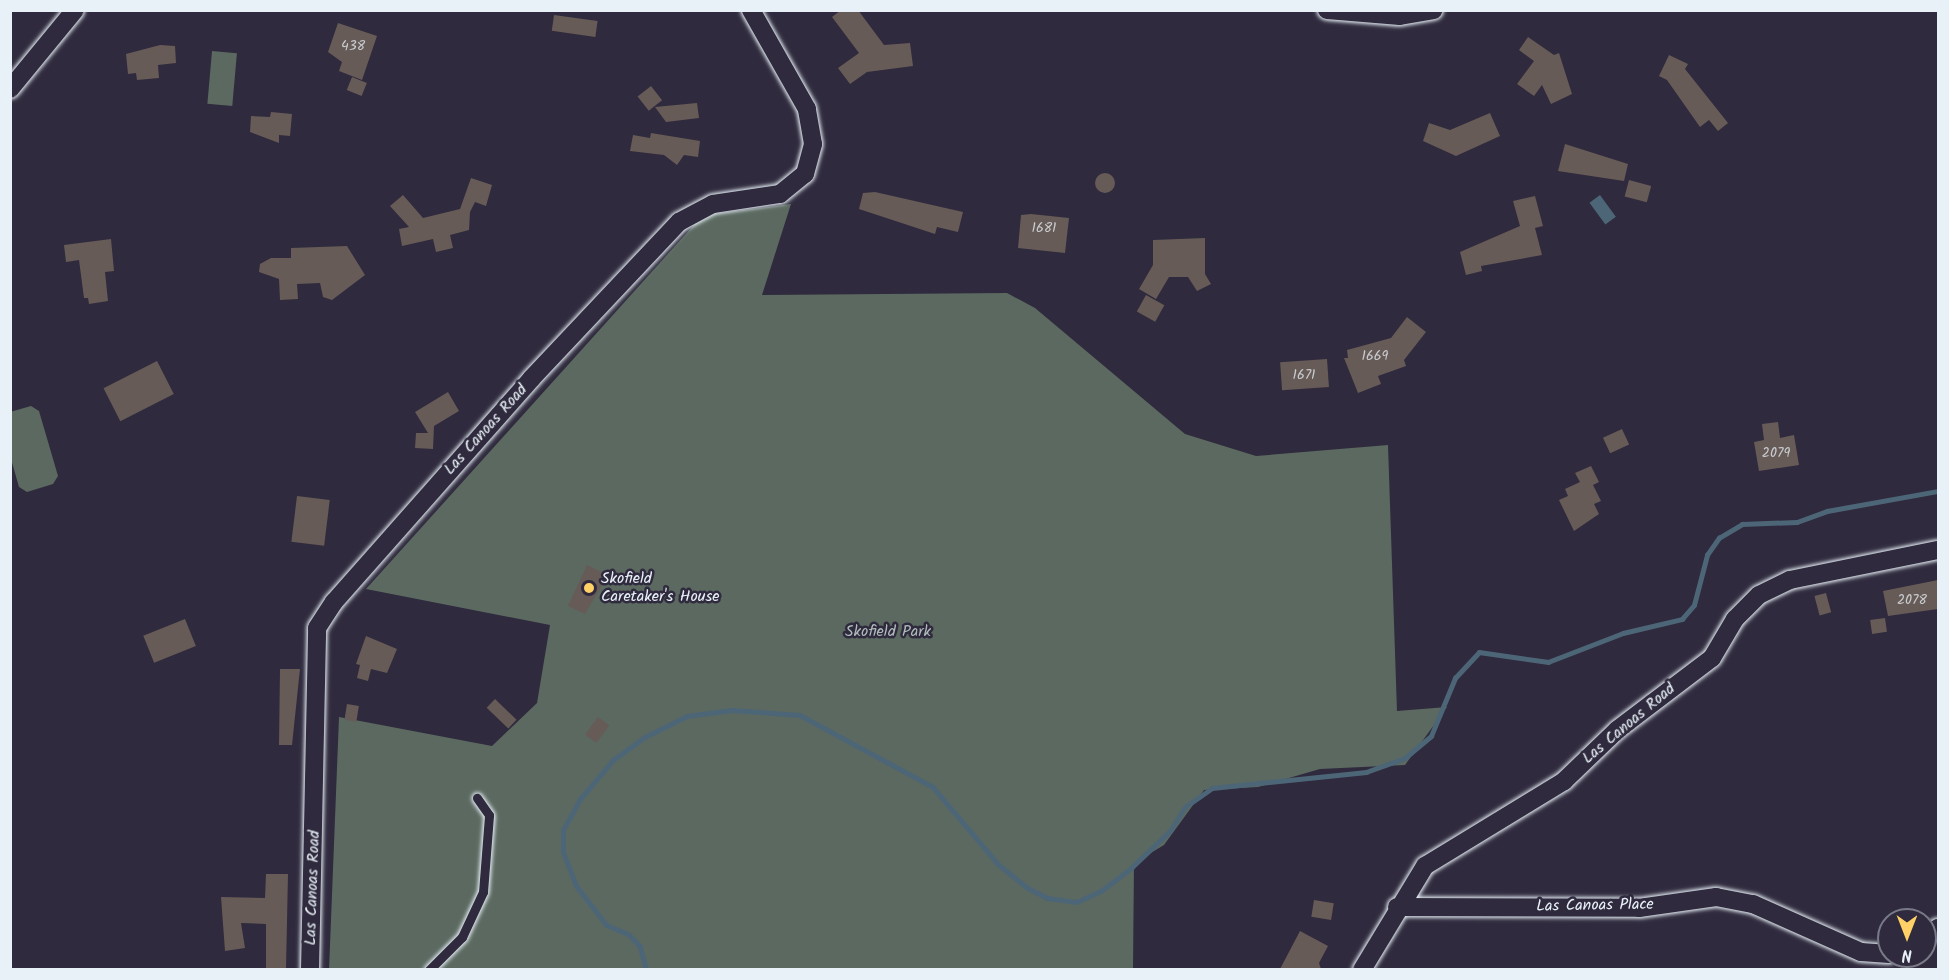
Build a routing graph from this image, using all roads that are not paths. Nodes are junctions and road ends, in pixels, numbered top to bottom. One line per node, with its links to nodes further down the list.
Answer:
1 (75, 10): 5 (street)
2 (751, 10): 11 (street, Las Canoas Road)
3 (1327, 10): 4 (street)
4 (1433, 10)
5 (10, 89)
6 (1938, 550): 8 (street, Las Canoas Road)
7 (477, 798): 12 (lane)
8 (1397, 907): 9 (street, Las Canoas Place); 10 (street, Las Canoas Road)
9 (1877, 953)
10 (1364, 967)
11 (310, 969)
12 (429, 969)

